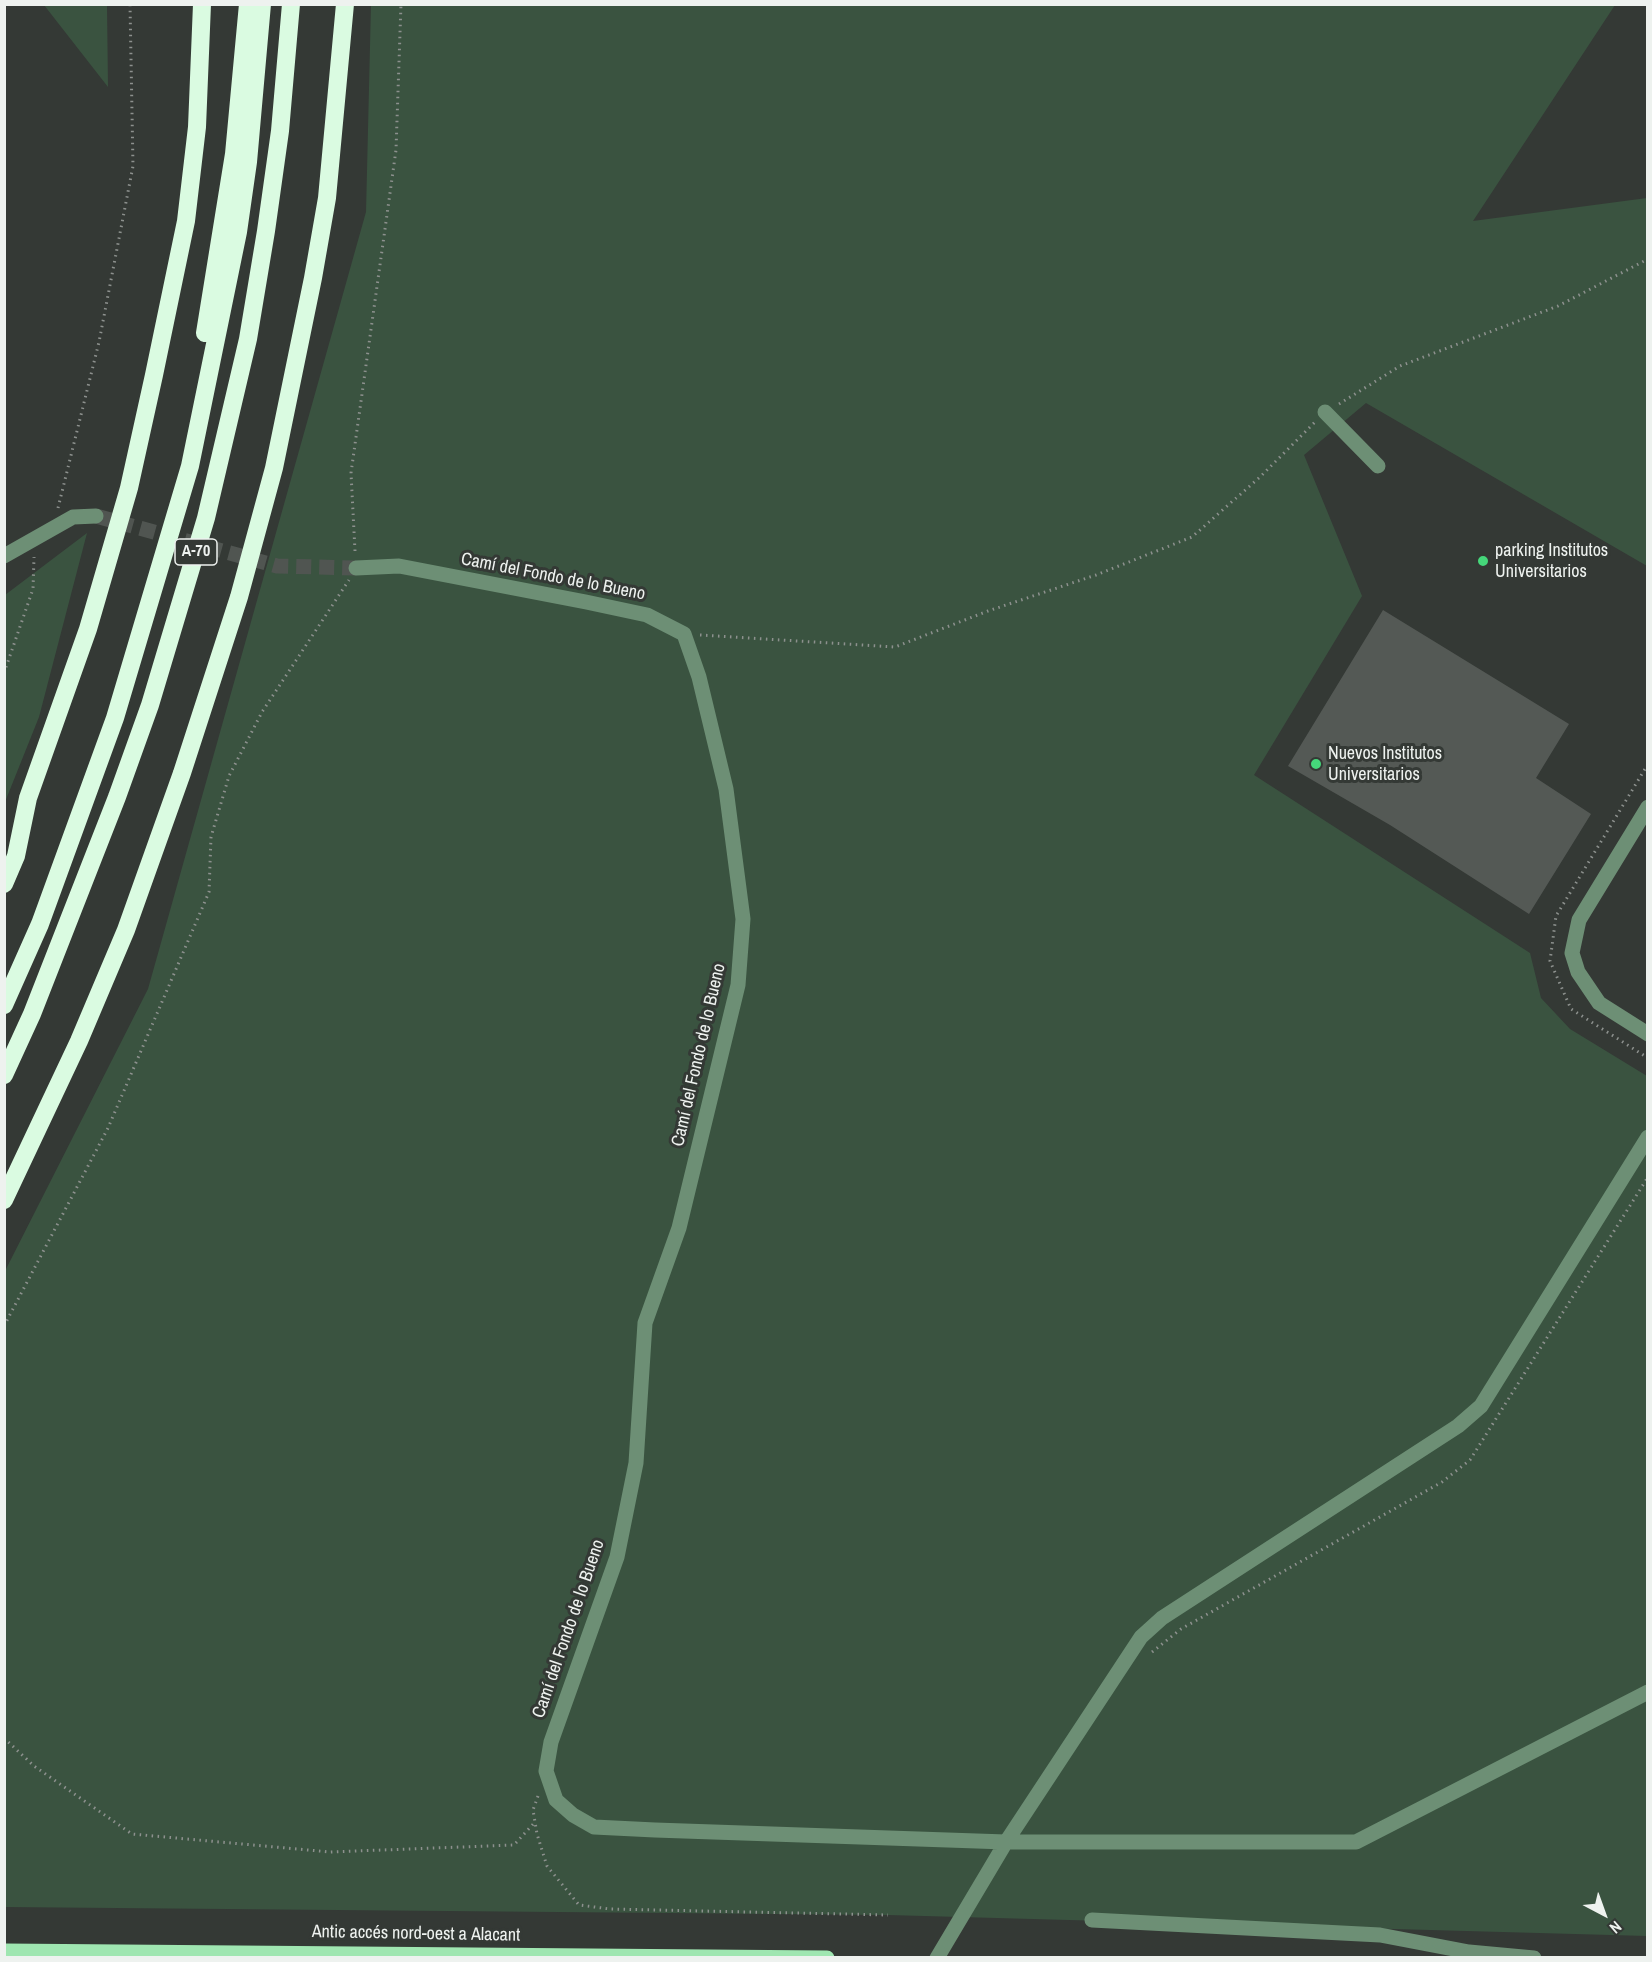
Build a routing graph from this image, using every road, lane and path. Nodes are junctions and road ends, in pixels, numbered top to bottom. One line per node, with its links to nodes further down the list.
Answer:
1 (130, 4): 13 (path)
2 (248, 4): 9 (highway)
3 (262, 4): 9 (highway, A-70)
4 (291, 4): 23 (highway, A-70)
5 (345, 4): 26 (highway)
6 (401, 4): 16 (path)
7 (202, 7): 20 (highway)
8 (1647, 259): 10 (path)
9 (209, 380): 21 (highway, A-70)
10 (1325, 412): 11 (street); 17 (path)
11 (1378, 466)
12 (96, 516): 13 (street)
13 (53, 528): 14 (street)
14 (35, 537): 15 (street); 18 (path)
15 (4, 556)
16 (356, 568): 17 (street, Camí del Fondo de lo Bueno); 27 (path)
17 (684, 634): 31 (street, Camí del Fondo de lo Bueno)
18 (4, 673)
19 (1647, 807): 22 (street)
20 (4, 884)
21 (4, 1005)
22 (1647, 1034)
23 (4, 1075)
24 (1647, 1137): 33 (street)
25 (1647, 1177): 28 (path)
26 (4, 1200)
27 (4, 1326)
28 (1148, 1656)
29 (1647, 1692): 33 (street)
30 (4, 1738): 32 (path)
31 (546, 1771): 32 (path); 33 (street)
32 (535, 1822): 34 (path)
33 (1006, 1842): 38 (street)
34 (888, 1915)
35 (1092, 1920): 39 (street)
36 (4, 1951): 37 (main road, Antic accés nord-oest a Alacant)
37 (827, 1958)
38 (937, 1958)
39 (1534, 1958)

